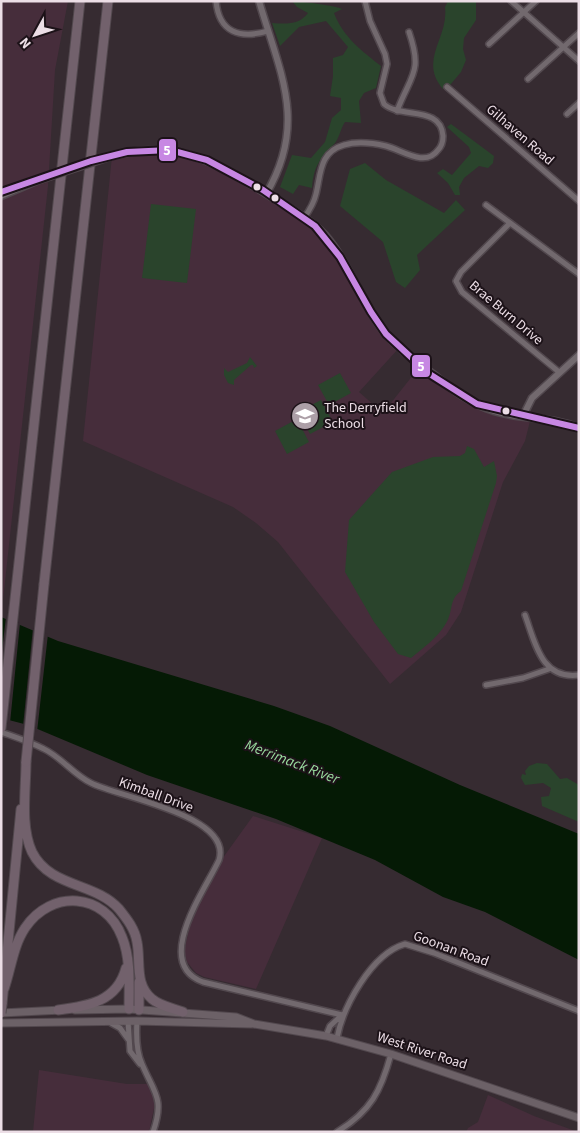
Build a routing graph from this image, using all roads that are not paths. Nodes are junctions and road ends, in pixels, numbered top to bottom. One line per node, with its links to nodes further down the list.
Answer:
1 (80, 1): 37 (highway)
2 (108, 1): 39 (highway, bridge)
3 (216, 1): 9 (street)
4 (259, 1): 9 (street)
5 (365, 1): 18 (street)
6 (511, 1): 8 (street)
7 (536, 1): 8 (street)
8 (523, 12): 12 (street); 13 (street)
9 (268, 31): 22 (street)
10 (409, 32): 18 (street)
11 (579, 33): 13 (street)
12 (489, 44)
13 (563, 47): 14 (street); 15 (street)
14 (579, 61)
15 (528, 79)
16 (447, 87): 24 (street, Gilhaven Road)
17 (579, 103): 19 (street)
18 (397, 111): 26 (street)
19 (567, 114)
20 (14, 189): 21 (street); 22 (street, bridge); 23 (street)
21 (1, 192)
22 (266, 194): 26 (street)
23 (1, 196)
24 (579, 201)
25 (486, 205): 27 (street)
26 (304, 218): 31 (street)
27 (509, 224): 28 (street); 30 (street, Brae Burn Drive)
28 (579, 274)
29 (579, 355): 30 (street)
30 (559, 372): 31 (street)
31 (522, 416): 32 (street)
32 (579, 428)
33 (526, 615): 34 (street)
34 (550, 668): 35 (street); 36 (street)
35 (579, 675)
36 (486, 685)
37 (1, 728)
38 (1, 732): 49 (street, Kimball Drive)
39 (26, 762): 41 (highway); 42 (highway)
40 (127, 963): 42 (highway); 43 (highway); 45 (highway)
41 (139, 980): 46 (highway); 48 (highway)
42 (4, 989): 44 (highway)
43 (129, 1009): 45 (main road, West River Road); 46 (main road, West River Road); 52 (main road)
44 (2, 1010): 45 (main road, West River Road)
45 (58, 1010)
46 (139, 1010): 48 (main road, West River Road); 50 (main road)
47 (579, 1011): 49 (street, Goonan Road)
48 (183, 1012): 54 (main road, West River Road)
49 (342, 1014): 55 (street, Goonan Road); 56 (street, Goonan Road)
50 (137, 1021): 52 (main road, West River Road); 54 (main road, West River Road); 59 (street)
51 (105, 1022): 52 (main road, West River Road); 53 (main road, West River Road); 57 (street)
52 (128, 1022): 57 (street)
53 (1, 1023)
54 (254, 1024): 55 (main road, West River Road)
55 (326, 1036): 56 (main road, West River Road)
56 (337, 1038): 58 (main road, West River Road)
57 (129, 1041): 59 (street)
58 (392, 1054): 60 (main road, West River Road); 62 (street)
59 (143, 1066): 61 (street)
60 (579, 1118)
61 (153, 1132)
62 (337, 1132)

